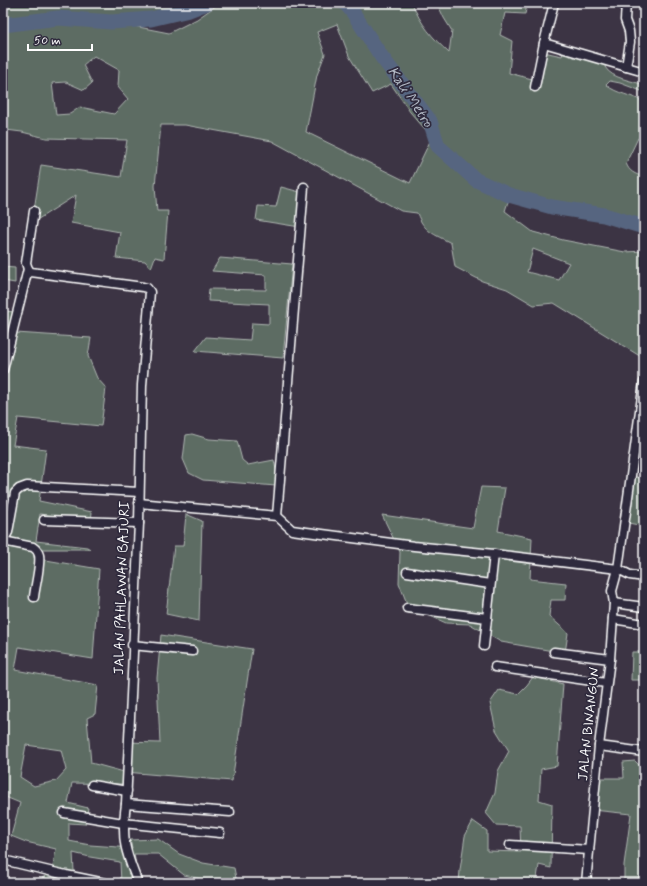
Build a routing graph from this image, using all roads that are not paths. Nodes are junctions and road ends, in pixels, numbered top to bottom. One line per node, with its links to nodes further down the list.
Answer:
1 (554, 3): 3 (street)
2 (626, 3): 4 (street)
3 (544, 43): 4 (street); 6 (street)
4 (626, 67): 5 (street)
5 (644, 72)
6 (535, 87)
7 (304, 187): 14 (street)
8 (34, 211): 9 (street)
9 (28, 269): 10 (street); 12 (street, JALAN PAHLAWAN BAJURI)
10 (3, 370)
11 (644, 382): 19 (street, JALAN BINANGUN)
12 (139, 492): 13 (street, JALAN PAHLAWAN BAJURI); 17 (street)
13 (139, 502): 14 (street); 16 (street, JALAN PAHLAWAN BAJURI)
14 (277, 516): 18 (street)
15 (44, 520): 16 (street)
16 (138, 523): 30 (street, JALAN PAHLAWAN BAJURI)
17 (3, 541): 23 (street)
18 (494, 554): 19 (street); 22 (street)
19 (618, 569): 21 (street); 24 (street, JALAN BINANGUN)
20 (407, 572): 22 (street)
21 (644, 577)
22 (490, 584): 27 (street)
23 (34, 597)
24 (614, 603): 25 (street); 28 (street, JALAN BINANGUN)
25 (644, 607)
26 (407, 608): 27 (street)
27 (487, 618): 31 (street)
28 (613, 619): 29 (street); 34 (street, JALAN BINANGUN)
29 (644, 624)
30 (132, 645): 32 (street); 40 (street, JALAN PAHLAWAN BAJURI)
31 (484, 646)
32 (192, 651)
33 (554, 652): 34 (street)
34 (610, 659): 36 (street, JALAN BINANGUN)
35 (495, 667): 36 (street)
36 (606, 683): 37 (street, JALAN BINANGUN)
37 (599, 746): 38 (street); 47 (street, JALAN BINANGUN)
38 (644, 752)
39 (92, 785): 40 (street)
40 (127, 792): 41 (street, JALAN PAHLAWAN BAJURI)
41 (126, 804): 42 (street); 44 (street, JALAN PAHLAWAN BAJURI)
42 (230, 812)
43 (64, 813): 44 (street)
44 (123, 823): 45 (street); 50 (street, JALAN PAHLAWAN BAJURI)
45 (220, 833)
46 (510, 845): 47 (street)
47 (589, 850): 51 (street, JALAN BINANGUN)
48 (3, 860): 49 (street)
49 (106, 883)
50 (138, 883)
51 (586, 883)

